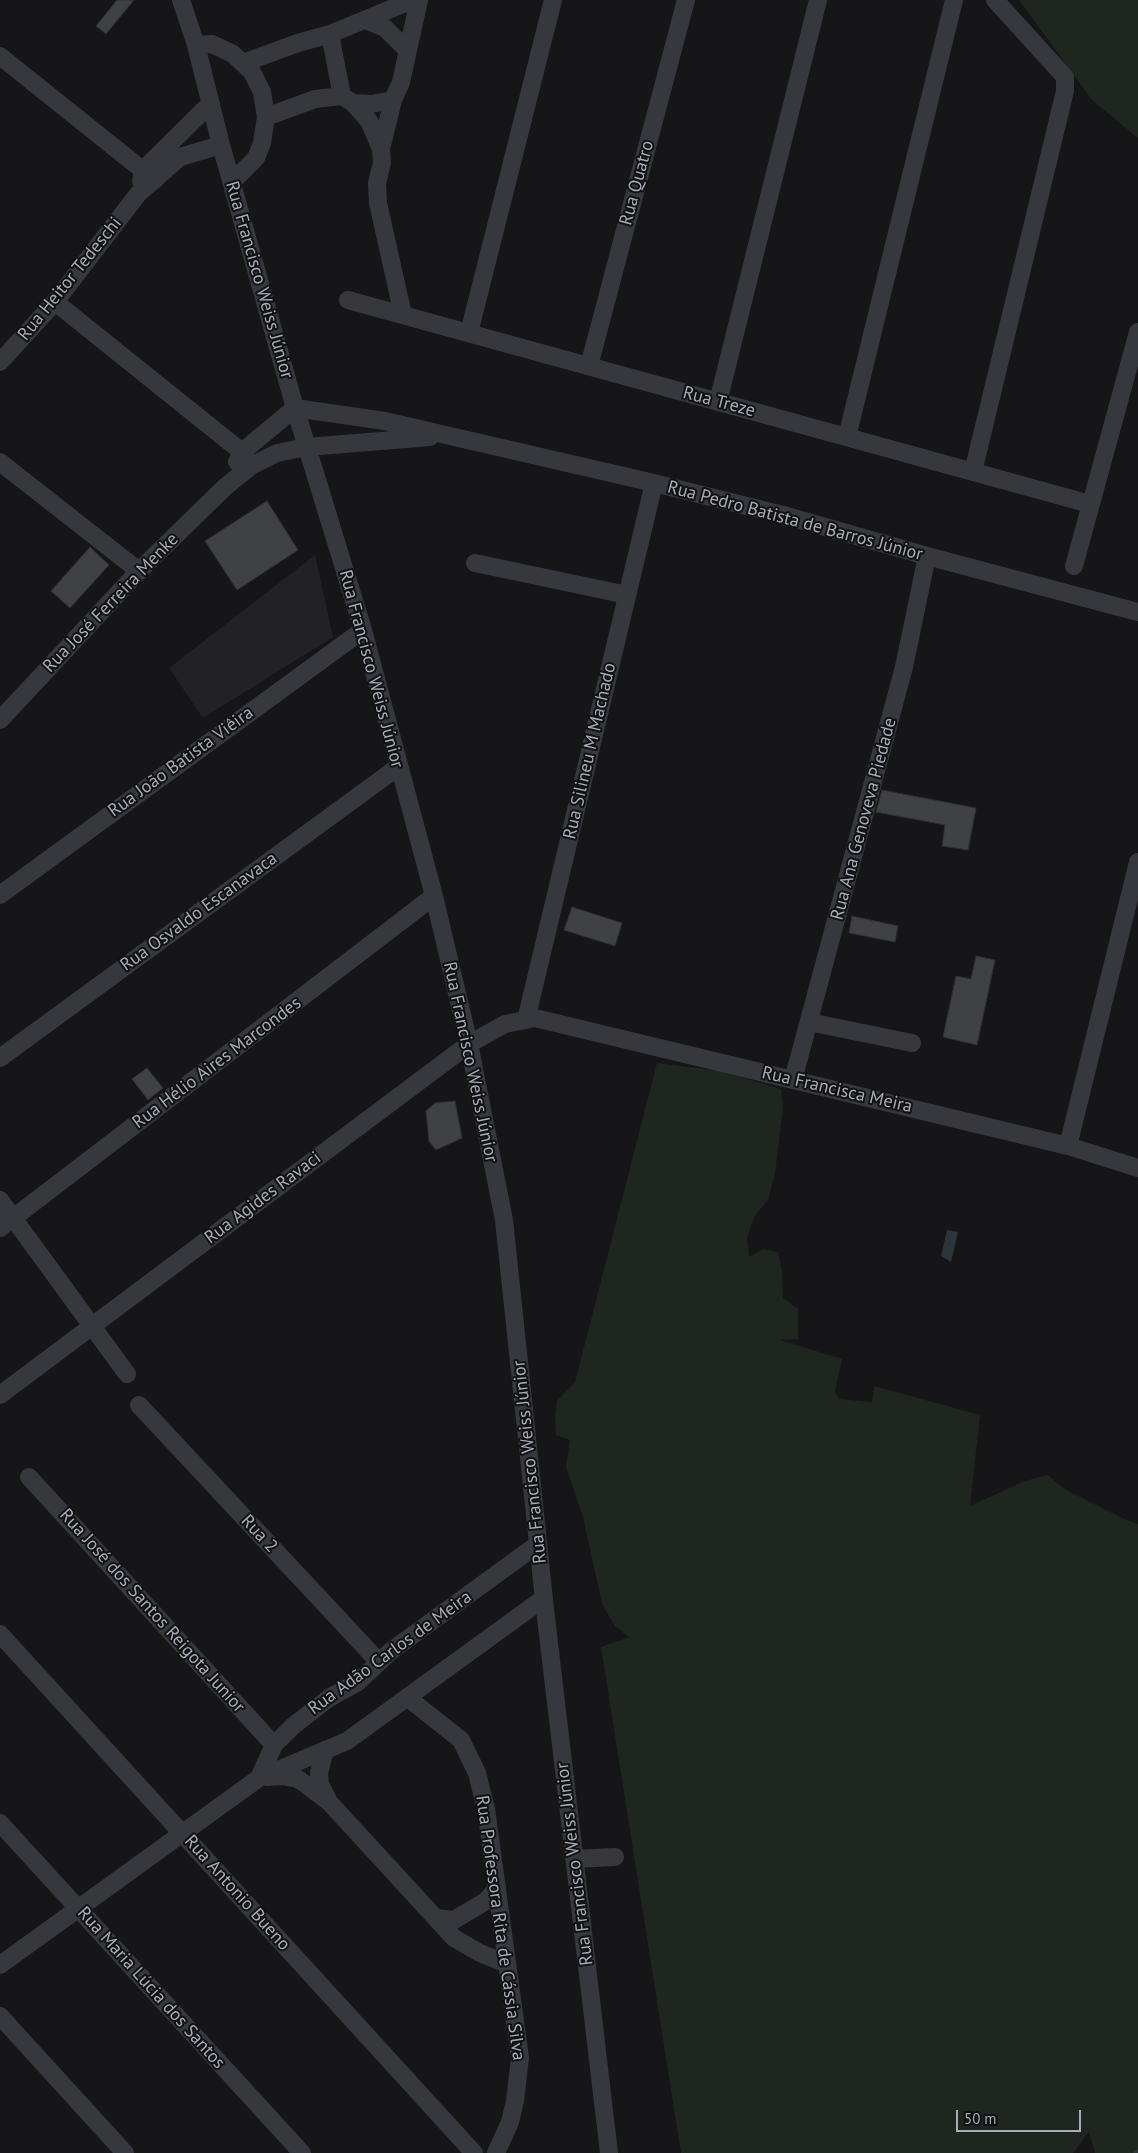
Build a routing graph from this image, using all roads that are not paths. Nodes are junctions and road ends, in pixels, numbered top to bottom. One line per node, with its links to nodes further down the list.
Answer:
1 (170, 0): 9 (street)
2 (413, 0): 10 (street)
3 (419, 0): 13 (street)
4 (553, 0): 28 (street)
5 (686, 0): 30 (street, Rua Quatro)
6 (818, 0): 31 (street)
7 (954, 0): 34 (street)
8 (995, 0): 38 (street)
9 (184, 7): 12 (street, Rua Francisco Weiss Júnior)
10 (365, 20): 11 (street); 13 (street)
11 (330, 34): 15 (street); 16 (street)
12 (196, 45): 15 (street); 18 (street, Rua Francisco Weiss Júnior)
13 (408, 51): 17 (street)
14 (0, 56): 22 (street)
15 (243, 63): 19 (street)
16 (348, 99): 17 (street); 19 (street); 21 (street)
17 (393, 100): 21 (street)
18 (210, 104): 20 (street, Rua Francisco Weiss Júnior); 22 (street)
19 (266, 117): 23 (street)
20 (221, 145): 22 (street); 23 (street, Rua Francisco Weiss Júnior)
21 (381, 149): 26 (street)
22 (149, 175): 25 (street, Rua Heitor Tedeschi)
23 (232, 182): 32 (street, Rua Francisco Weiss Júnior)
24 (348, 300): 26 (street, Rua Treze)
25 (55, 302): 29 (street, Rua Heitor Tedeschi); 36 (street)
26 (403, 315): 28 (street, Rua Treze)
27 (1138, 332): 40 (street)
28 (469, 333): 30 (street, Rua Treze)
29 (0, 362)
30 (589, 366): 31 (street, Rua Treze)
31 (718, 402): 34 (street, Rua Treze)
32 (295, 408): 33 (street, Rua Pedro Batista de Barros Júnior); 35 (street, Rua Francisco Weiss Júnior); 36 (street, Rua José Ferreira Menke)
33 (450, 436): 35 (street, Rua Pedro Batista de Barros Júnior); 39 (street, Rua Pedro Batista de Barros Júnior)
34 (847, 437): 38 (street, Rua Treze)
35 (307, 446): 36 (street); 47 (street, Rua Francisco Weiss Júnior)
36 (246, 459): 44 (street, Rua José Ferreira Menke)
37 (0, 462): 44 (street)
38 (973, 472): 40 (street, Rua Treze)
39 (654, 483): 41 (street, Rua Pedro Batista de Barros Júnior); 45 (street, Rua Silineu M Machado)
40 (1090, 504): 43 (street)
41 (927, 556): 46 (street, Rua Pedro Batista de Barros Júnior); 54 (street, Rua Ana Genoveva Piedade)
42 (475, 563): 45 (street)
43 (1074, 566)
44 (139, 571): 48 (street, Rua José Ferreira Menke)
45 (627, 595): 53 (street, Rua Silineu M Machado)
46 (1138, 612)
47 (363, 630): 49 (street, Rua Francisco Weiss Júnior); 51 (street, Rua João Batista Viêira)
48 (0, 720)
49 (398, 767): 52 (street, Rua Francisco Weiss Júnior); 57 (street, Rua Osvaldo Escanavaca)
50 (1138, 862): 59 (street)
51 (0, 895)
52 (434, 896): 56 (street, Rua Francisco Weiss Júnior); 62 (street, Rua Hélio Aires Marcondes)
53 (530, 1019): 56 (street, Rua Agides Ravaci); 58 (street, Rua Francisca Meira)
54 (809, 1022): 55 (street); 58 (street, Rua Ana Genoveva Piedade)
55 (912, 1043)
56 (469, 1044): 63 (street, Rua Agides Ravaci); 68 (street, Rua Francisco Weiss Júnior)
57 (0, 1058)
58 (794, 1080): 59 (street, Rua Francisca Meira)
59 (1068, 1146): 60 (street, Rua Francisca Meira)
60 (1138, 1168)
61 (0, 1200): 62 (street)
62 (7, 1223): 63 (street)
63 (94, 1326): 64 (street); 65 (street, Rua Agides Ravaci)
64 (127, 1374)
65 (0, 1395)
66 (140, 1405): 71 (street, Rua 2)
67 (29, 1477): 73 (street, Rua José dos Santos Reigota Junior)
68 (538, 1544): 69 (street, Rua Francisco Weiss Júnior); 71 (street, Rua Adão Carlos de Meira)
69 (544, 1598): 72 (street); 80 (street, Rua Francisco Weiss Júnior)
70 (0, 1634): 78 (street, Rua Antonio Bueno)
71 (379, 1662): 73 (street, Rua Adão Carlos de Meira)
72 (408, 1698): 74 (street); 81 (street, Rua Professora Rita de Cássia Silva)
73 (274, 1745): 75 (street, Rua Adão Carlos de Meira)
74 (325, 1750): 75 (street); 76 (street)
75 (259, 1778): 76 (street); 78 (street)
76 (329, 1802): 83 (street)
77 (0, 1823): 82 (street, Rua Maria Lúcia dos Santos)
78 (182, 1833): 82 (street); 89 (street, Rua Antonio Bueno)
79 (615, 1857): 80 (street)
80 (574, 1859): 91 (street, Rua Francisco Weiss Júnior)
81 (497, 1888): 83 (street); 84 (street, Rua Professora Rita de Cássia Silva)
82 (78, 1908): 85 (street); 88 (street, Rua Maria Lúcia dos Santos)
83 (436, 1918): 84 (street)
84 (507, 1964): 90 (street, Rua Professora Rita de Cássia Silva)
85 (0, 1965)
86 (0, 2016): 87 (street)
87 (125, 2153)
88 (302, 2153)
89 (474, 2153)
90 (496, 2153)
91 (609, 2153)

